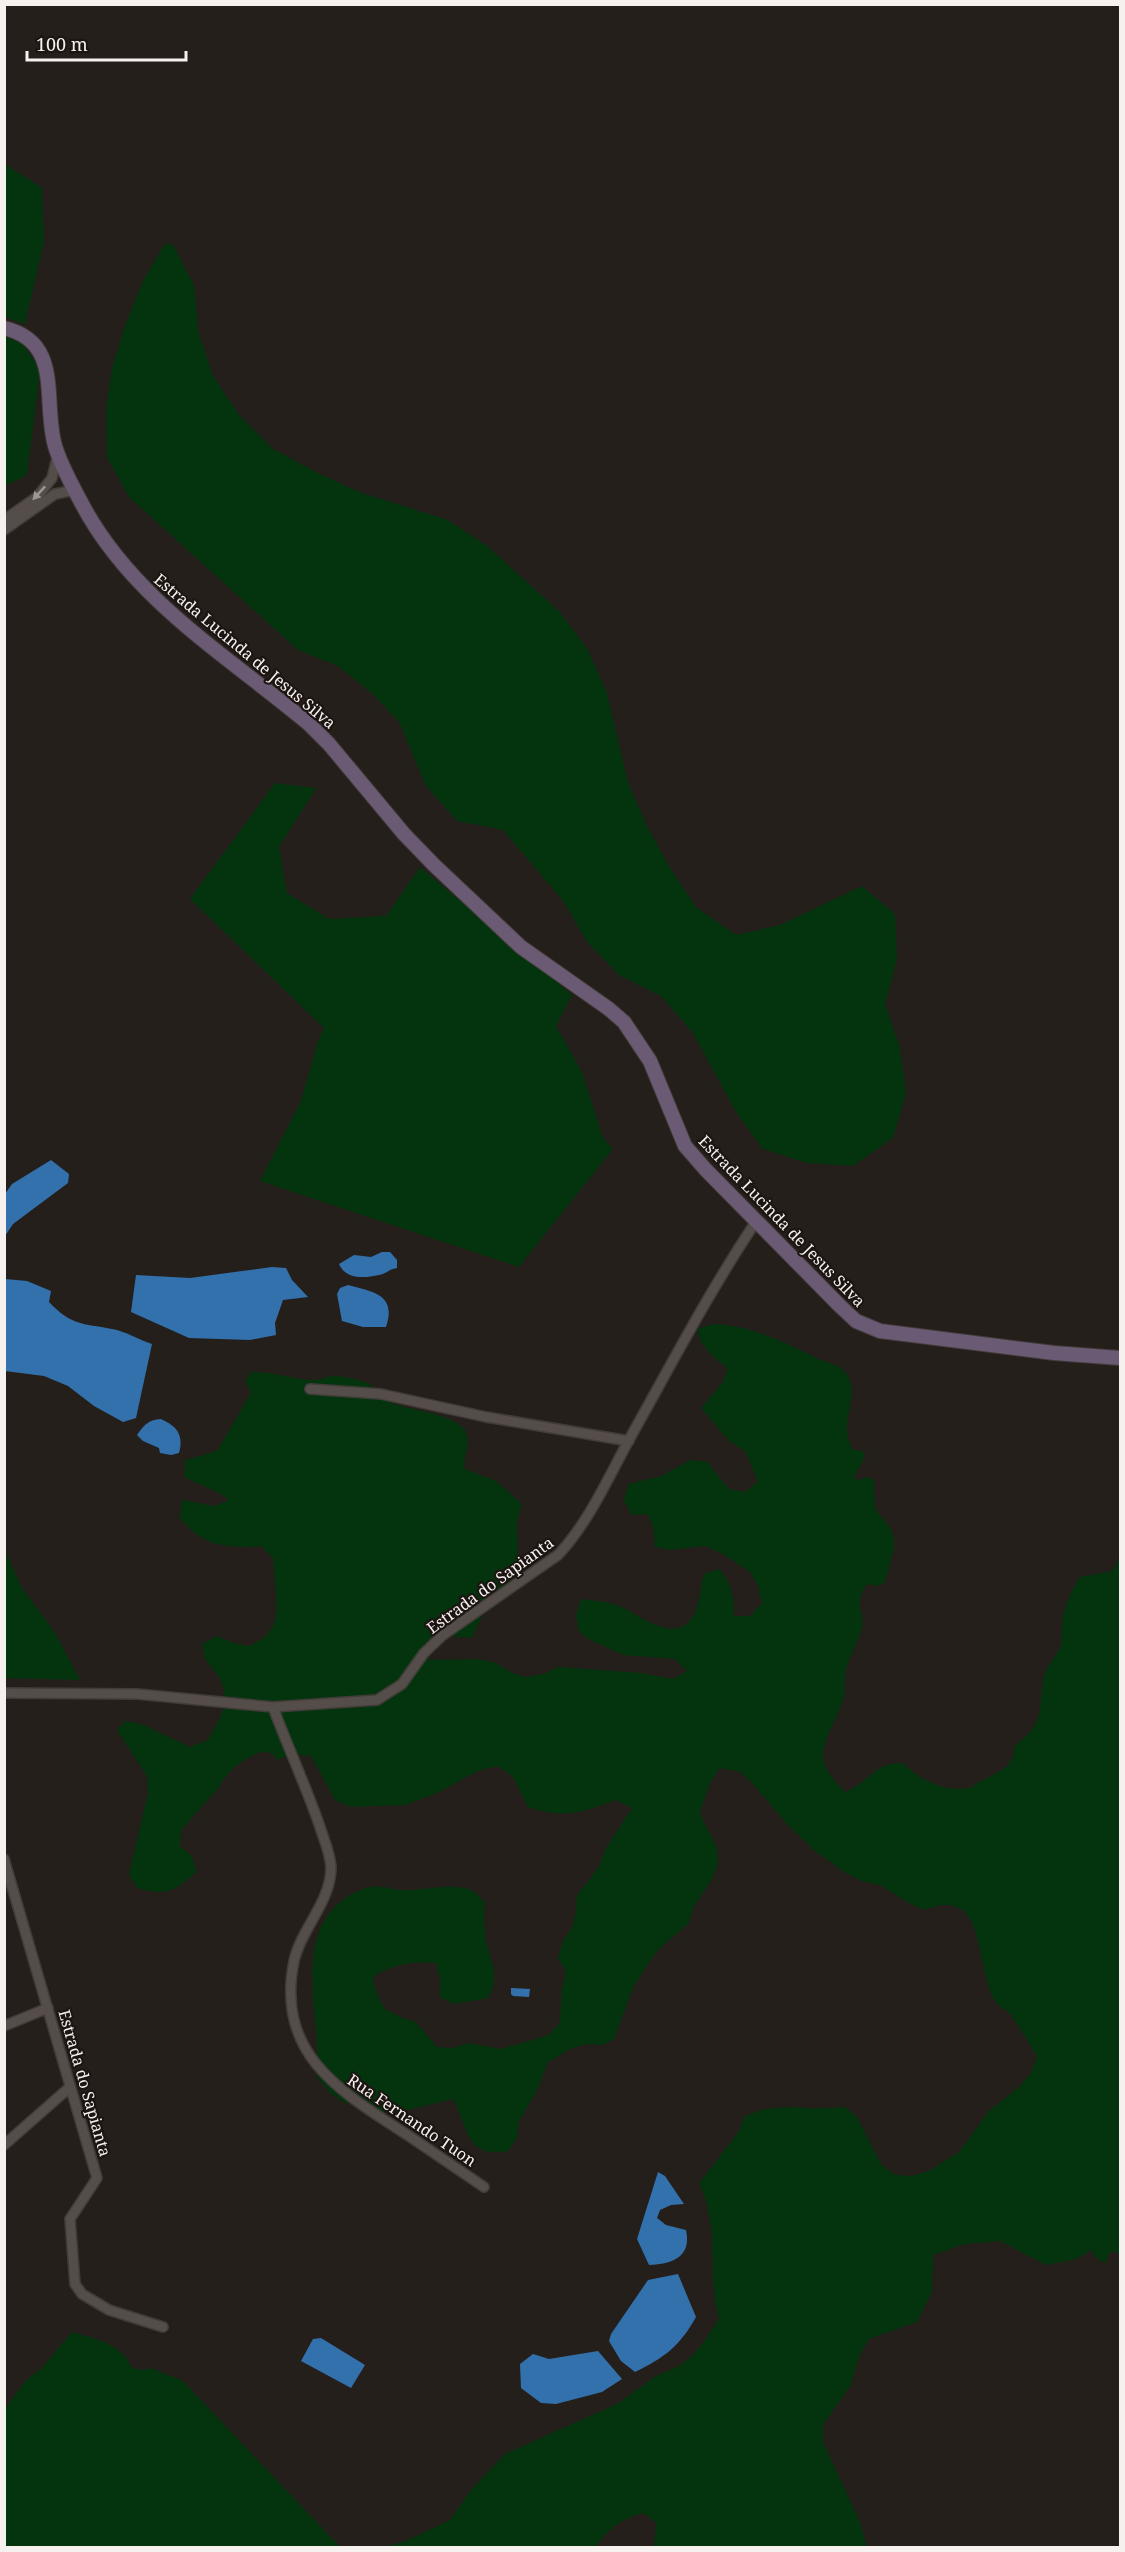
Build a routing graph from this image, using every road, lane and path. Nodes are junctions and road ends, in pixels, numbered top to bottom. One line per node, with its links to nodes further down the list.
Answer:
1 (4, 328): 2 (main road, Estrada Lucinda de Jesus Silva)
2 (58, 454): 3 (main road, Estrada Lucinda de Jesus Silva); 4 (street, one-way to 4)
3 (75, 490): 5 (street); 6 (main road, Estrada Lucinda de Jesus Silva)
4 (4, 520)
5 (4, 530)
6 (757, 1220): 7 (main road, Estrada Lucinda de Jesus Silva); 9 (street, Estrada do Sapianta)
7 (1120, 1358)
8 (310, 1389): 9 (street)
9 (629, 1441): 11 (street, Estrada do Sapianta)
10 (4, 1693): 11 (street, Estrada do Sapianta)
11 (273, 1707): 17 (street, Rua Fernando Tuon)
12 (4, 1859): 13 (street, Estrada do Sapianta)
13 (48, 2008): 14 (street); 15 (street, Estrada do Sapianta)
14 (4, 2026)
15 (70, 2087): 16 (street); 18 (street, Estrada do Sapianta)
16 (4, 2145)
17 (484, 2187)
18 (163, 2327)

